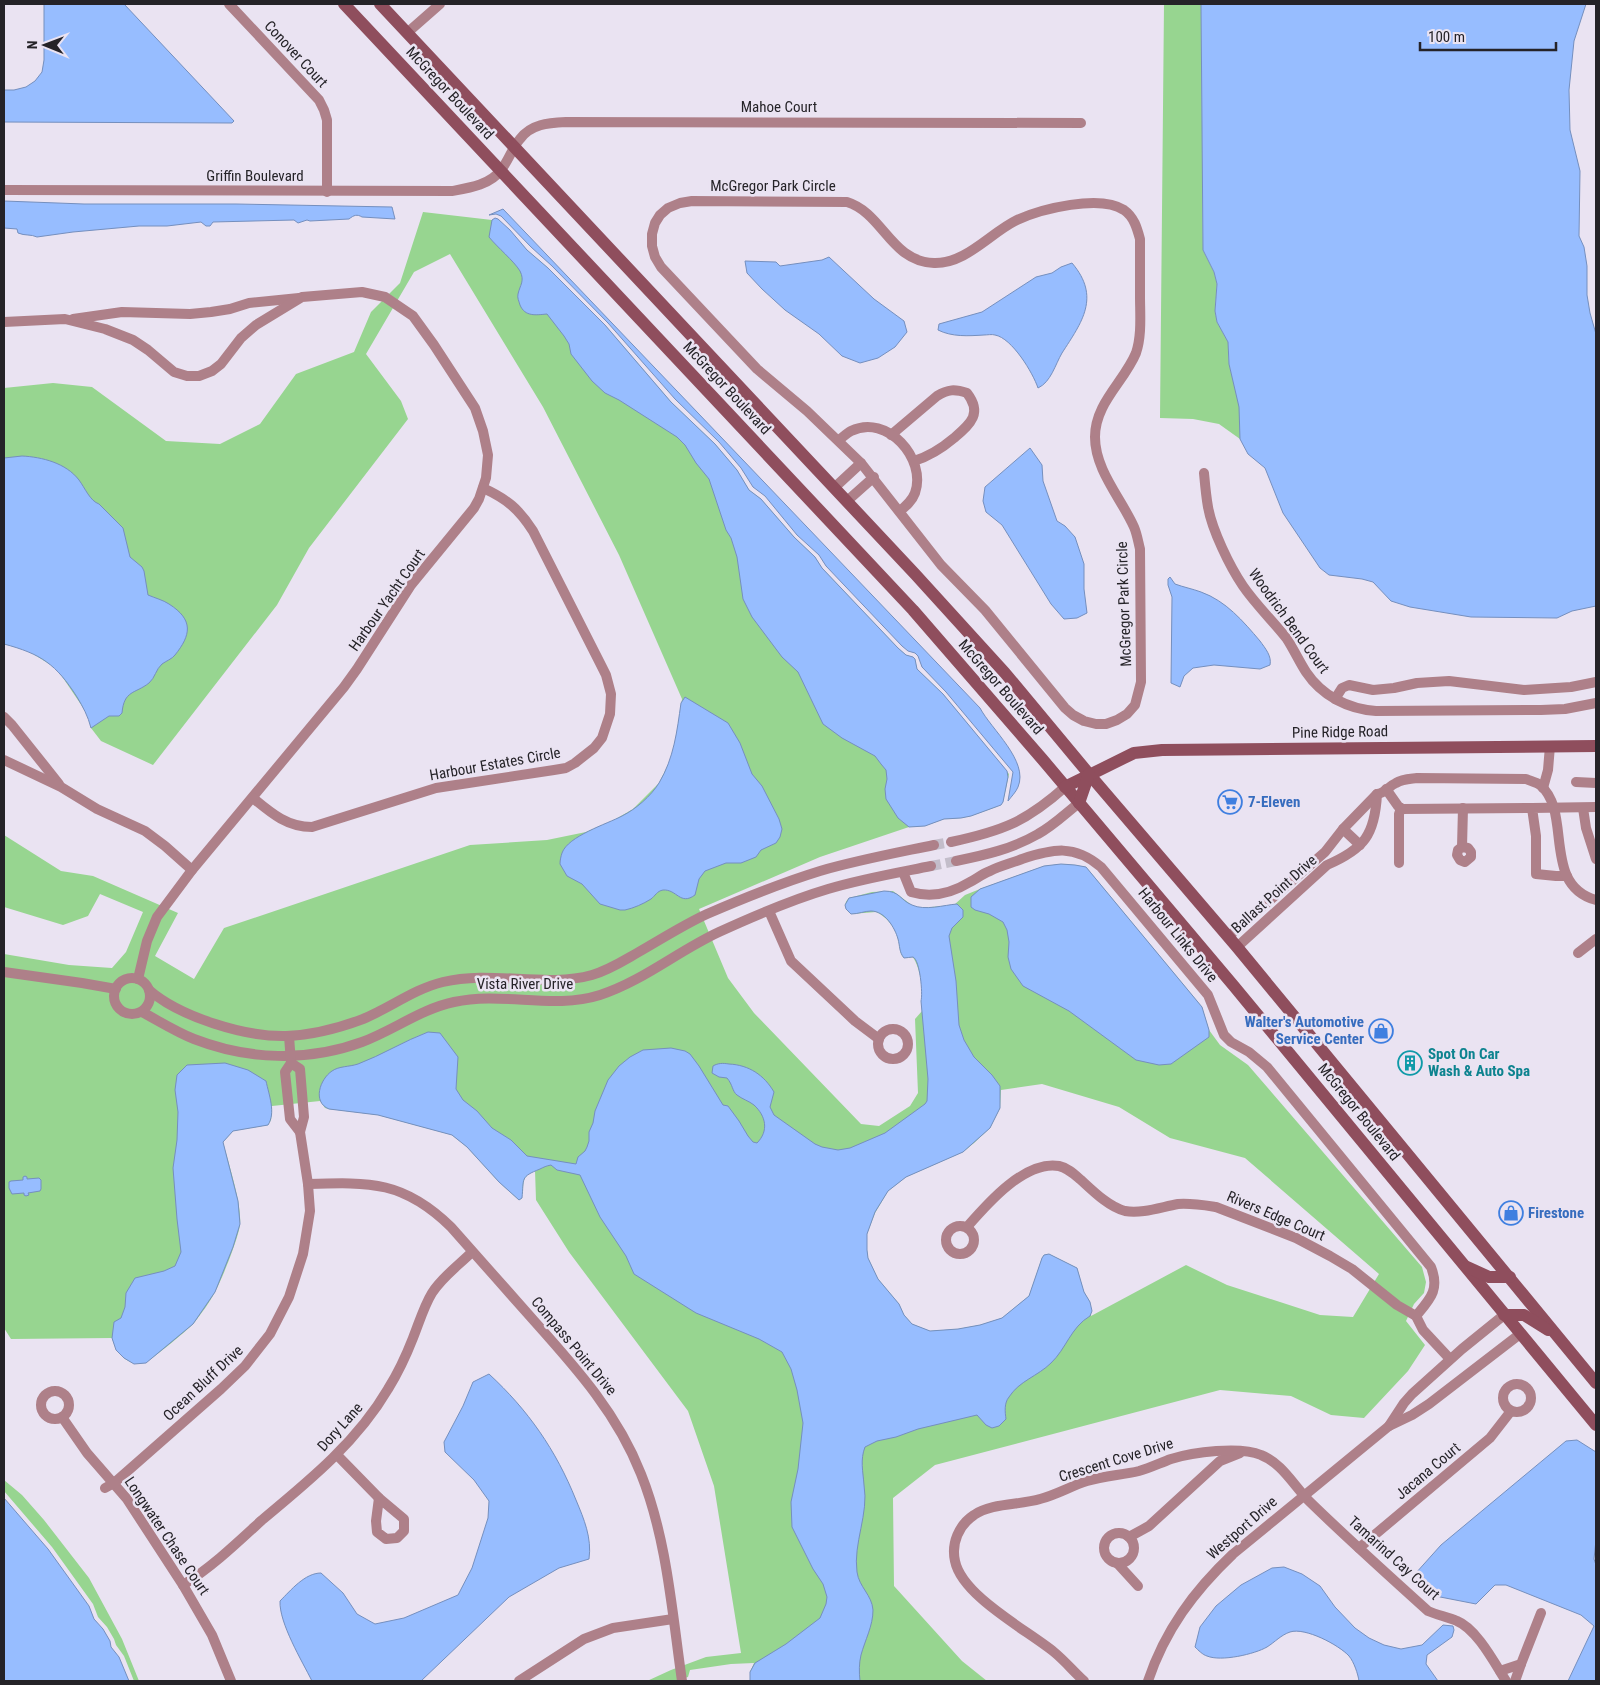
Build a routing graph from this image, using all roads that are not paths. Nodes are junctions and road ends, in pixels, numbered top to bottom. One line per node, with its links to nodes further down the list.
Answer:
1 (229, 4): 10 (street, Conover Court)
2 (344, 4): 8 (main road, McGregor Boulevard)
3 (380, 4): 5 (main road, McGregor Boulevard)
4 (440, 4): 5 (street)
5 (407, 33): 7 (main road, McGregor Boulevard)
6 (1081, 123): 7 (street, Mahoe Court)
7 (515, 148): 8 (street, Mahoe Court); 21 (main road, McGregor Boulevard)
8 (501, 171): 10 (street, Griffin Boulevard); 35 (main road, McGregor Boulevard)
9 (4, 190): 10 (street, Griffin Boulevard)
10 (326, 192)
11 (302, 297): 12 (street, Harbour Yacht Court); 12 (street, Harbour Yacht Court); 20 (street, Harbour Yacht Court)
12 (64, 319): 13 (street, Harbour Yacht Court)
13 (4, 322)
14 (891, 435): 15 (street); 16 (street); 16 (street)
15 (838, 440): 17 (street, McGregor Park Circle); 23 (street, McGregor Park Circle)
16 (914, 461): 23 (street)
17 (861, 463): 19 (street, McGregor Park Circle); 21 (street)
18 (1204, 473): 25 (street, Woodrich Bend Court)
19 (874, 477): 22 (street); 23 (street, McGregor Park Circle)
20 (483, 488): 38 (street, Harbour Yacht Court); 38 (street, Harbour Estates Circle)
21 (834, 488): 22 (main road, McGregor Boulevard)
22 (846, 501): 31 (main road, McGregor Boulevard)
23 (900, 511)
24 (1596, 682): 25 (street)
25 (1335, 699): 26 (street, Woodrich Bend Court)
26 (1596, 703)
27 (4, 718): 34 (street)
28 (1550, 746): 29 (main road, Pine Ridge Road); 31 (main road, Pine Ridge Road); 36 (street)
29 (1596, 746)
30 (4, 760): 34 (street)
31 (1089, 774): 35 (main road, Pine Ridge Road); 39 (main road); 62 (main road, McGregor Boulevard)
32 (1576, 782): 33 (street)
33 (1596, 783)
34 (61, 787): 56 (street)
35 (1065, 787): 39 (main road, McGregor Boulevard); 47 (street)
36 (1543, 788): 37 (street, Ballast Point Drive); 40 (street)
37 (1382, 792): 42 (street); 46 (street, Ballast Point Drive); 49 (street, Ballast Point Drive)
38 (253, 798): 56 (street, Harbour Yacht Court)
39 (1079, 803): 52 (street); 80 (main road, McGregor Boulevard)
40 (1553, 807): 44 (street); 45 (street); 59 (street)
41 (1596, 807): 45 (street)
42 (1400, 808): 43 (street); 54 (street)
43 (1463, 808): 44 (street); 50 (street)
44 (1532, 808): 59 (street)
45 (1583, 808): 51 (street)
46 (1343, 829): 49 (street); 53 (street, Ballast Point Drive)
47 (951, 842)
48 (934, 845): 71 (street, Vista River Drive)
49 (1360, 845): 58 (street, Ballast Point Drive)
50 (1462, 847)
51 (1596, 859)
52 (956, 861)
53 (1311, 863): 58 (street); 62 (street, Ballast Point Drive)
54 (1399, 863)
55 (930, 866): 57 (street, Vista River Drive)
56 (192, 870): 67 (street, Harbour Yacht Court)
57 (903, 872): 61 (street, Vista River Drive); 83 (street, Harbour Links Drive)
58 (1319, 872): 64 (street, Ballast Point Drive)
59 (1567, 876): 60 (street)
60 (1596, 900)
61 (769, 911): 72 (street); 73 (street, Vista River Drive)
62 (1228, 937): 64 (main road, McGregor Boulevard)
63 (1596, 939): 65 (street)
64 (1237, 947): 81 (main road, McGregor Boulevard)
65 (1578, 953)
66 (4, 972): 68 (street)
67 (138, 979): 68 (street); 69 (street)
68 (116, 989): 70 (street)
69 (149, 990): 70 (street); 71 (street, Vista River Drive)
70 (142, 1012): 73 (street, Vista River Drive)
71 (289, 1036): 73 (street)
72 (879, 1039)
73 (291, 1060): 74 (street, Ocean Bluff Drive); 75 (street, Ocean Bluff Drive)
74 (302, 1094): 75 (street); 76 (street, Ocean Bluff Drive)
75 (287, 1096): 76 (street, Ocean Bluff Drive)
76 (300, 1132): 77 (street, Ocean Bluff Drive)
77 (308, 1184): 79 (street, Compass Point Drive); 94 (street, Ocean Bluff Drive)
78 (967, 1227): 83 (street, Rivers Edge Court)
79 (472, 1252): 93 (street, Dory Lane); 103 (street, Compass Point Drive)
80 (1464, 1266): 81 (main road); 82 (main road, McGregor Boulevard)
81 (1510, 1278): 85 (main road, McGregor Boulevard)
82 (1504, 1315): 84 (main road, McGregor Boulevard); 85 (main road); 86 (street, Westport Drive)
83 (1416, 1316): 86 (street, Rivers Edge Court)
84 (1520, 1334): 90 (main road, McGregor Boulevard); 91 (street, Westport Drive)
85 (1557, 1335): 87 (main road, McGregor Boulevard)
86 (1450, 1359): 91 (street, Westport Drive)
87 (1596, 1383)
88 (1511, 1411): 98 (street, Jacana Court)
89 (62, 1417): 94 (street, Longwater Chase Court)
90 (1596, 1425)
91 (1388, 1426): 95 (street, Westport Drive)
92 (1246, 1450): 95 (street, Crescent Cove Drive); 97 (street); 109 (street, Crescent Cove Drive)
93 (337, 1455): 96 (street); 100 (street, Dory Lane)
94 (109, 1485): 100 (street, Longwater Chase Court)
95 (1304, 1495): 98 (street, Tamarind Cay Court); 110 (street, Westport Drive)
96 (379, 1498)
97 (1129, 1537): 99 (street); 99 (street)
98 (1359, 1548): 105 (street, Tamarind Cay Court)
99 (1117, 1563): 101 (street)
100 (183, 1585): 106 (street, Longwater Chase Court)
101 (1138, 1586)
102 (1541, 1613): 104 (street)
103 (673, 1618): 107 (street); 108 (street, Compass Point Drive)
104 (1521, 1664): 105 (street); 112 (street)
105 (1500, 1671): 111 (street, Tamarind Cay Court)
106 (231, 1681)
107 (519, 1681)
108 (682, 1681)
109 (1084, 1681)
110 (1148, 1681)
111 (1506, 1681)
112 (1515, 1681)

